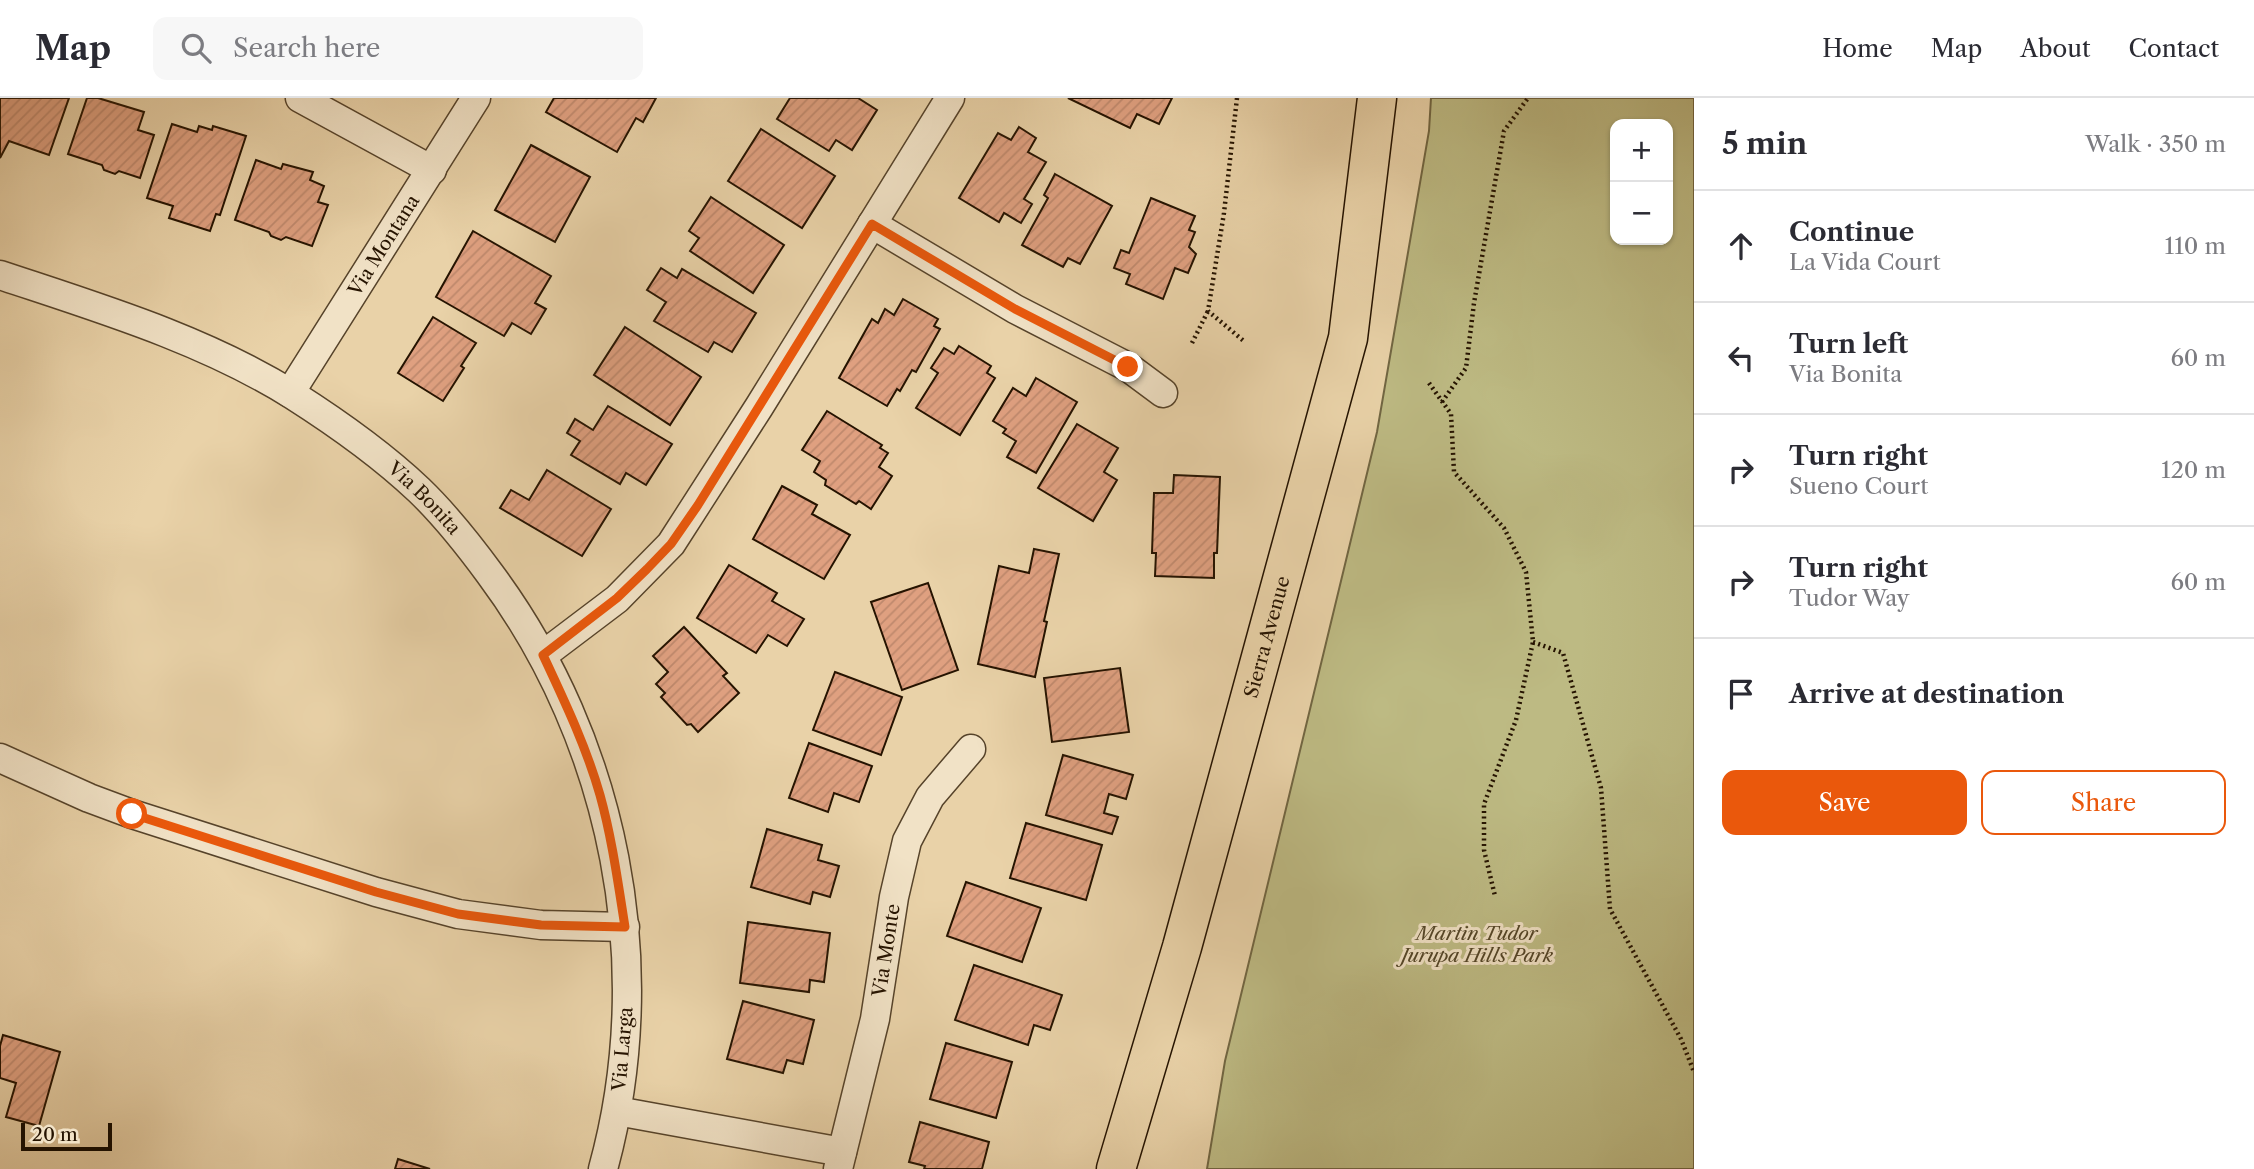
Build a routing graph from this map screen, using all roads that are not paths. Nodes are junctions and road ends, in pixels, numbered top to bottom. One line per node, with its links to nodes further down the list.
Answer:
1 (300, 98): 5 (street)
2 (476, 98): 5 (street, Via Montana)
3 (950, 98): 6 (street)
4 (1377, 98): 17 (main road, Sierra Avenue)
5 (432, 170): 9 (street, Via Montana)
6 (872, 224): 8 (street); 10 (street)
7 (0, 275): 9 (street, Via Bonita)
8 (1163, 393)
9 (290, 394): 10 (street, Via Bonita)
10 (543, 655): 13 (street, Via Bonita)
11 (971, 749): 15 (street, Via Monte)
12 (0, 758): 13 (street)
13 (625, 927): 14 (street, Via Larga)
14 (617, 1111): 15 (street); 16 (street, Via Larga)
15 (840, 1160)
16 (603, 1169)
17 (1116, 1169)

